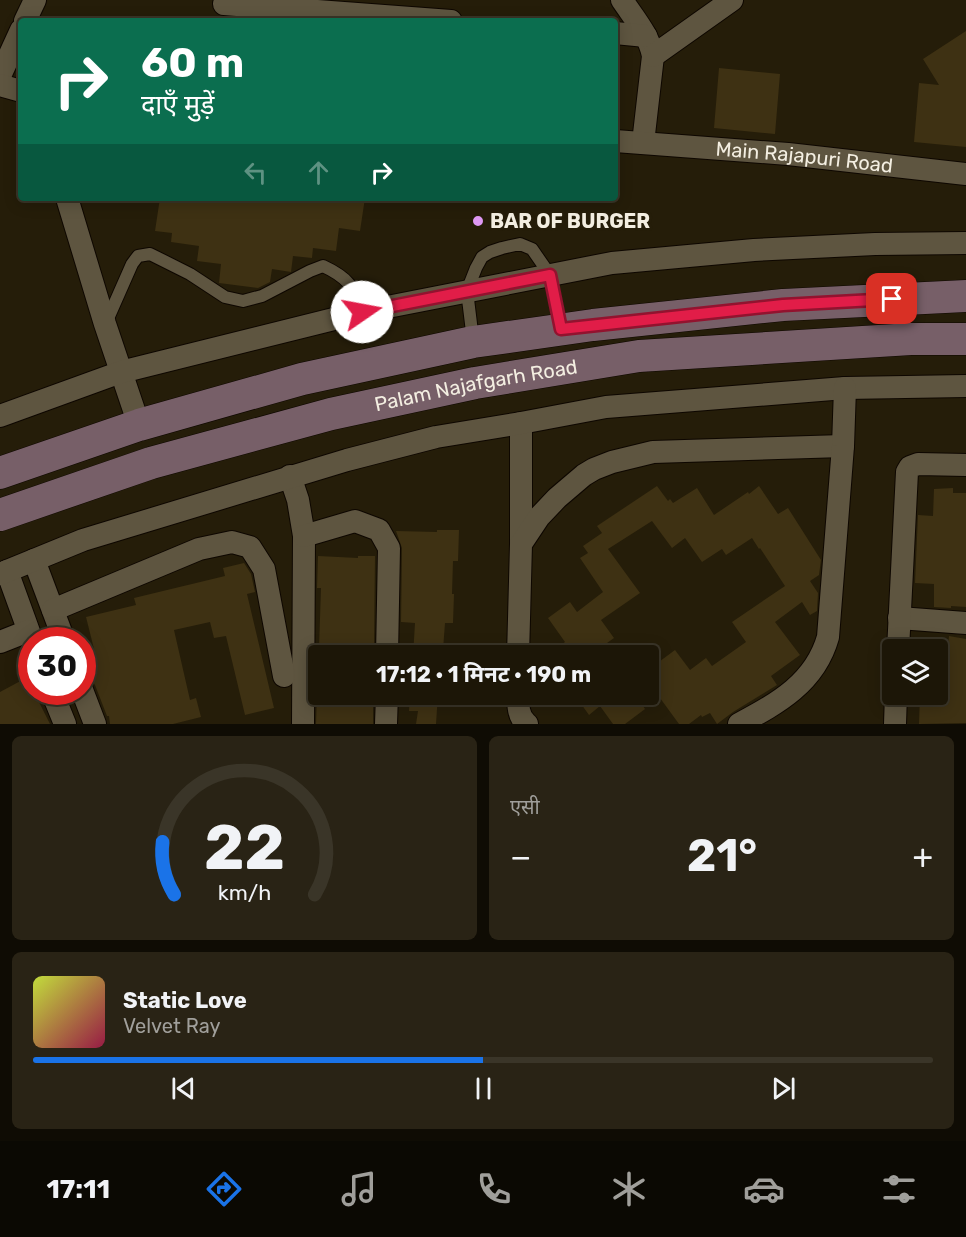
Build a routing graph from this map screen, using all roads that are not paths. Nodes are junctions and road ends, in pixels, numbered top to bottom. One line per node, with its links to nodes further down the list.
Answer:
1 (34, 0): 6 (street)
2 (623, 0): 10 (street)
3 (732, 0): 10 (street)
4 (328, 6): 5 (street); 7 (street)
5 (224, 8)
6 (26, 18)
7 (426, 18)
8 (618, 34): 10 (street)
9 (18, 36): 11 (street)
10 (650, 46): 15 (street)
11 (0, 75)
12 (0, 85): 13 (street)
13 (18, 90)
14 (618, 141): 15 (street, Main Rajapuri Road)
15 (643, 143): 16 (street, Main Rajapuri Road)
16 (966, 174)
17 (68, 201): 23 (street)
18 (966, 243): 19 (street)
19 (550, 275): 20 (street); 20 (lane); 24 (lane)
20 (467, 291): 22 (street); 26 (lane)
21 (966, 296): 24 (main road, Palam Najafgarh Road)
22 (362, 312): 23 (lane); 27 (street)
23 (105, 324): 27 (street)
24 (561, 329): 26 (main road, Palam Najafgarh Road)
25 (966, 339): 37 (main road, Palam Najafgarh Road)
26 (473, 342): 32 (main road, Palam Najafgarh Road)
27 (121, 372): 30 (street); 32 (street)
28 (966, 386): 29 (street)
29 (845, 388): 31 (street); 33 (street)
30 (0, 416)
31 (521, 423): 36 (street); 39 (street)
32 (139, 425): 35 (main road, Palam Najafgarh Road)
33 (843, 446): 39 (street); 63 (street)
34 (966, 465): 43 (street)
35 (0, 473)
36 (290, 476): 38 (street); 40 (street)
37 (0, 515)
38 (304, 536): 50 (street); 60 (street)
39 (521, 544): 51 (street)
40 (34, 560): 41 (street); 42 (street)
41 (4, 572): 45 (street)
42 (53, 610): 46 (street); 52 (street)
43 (899, 618): 44 (street); 48 (street)
44 (966, 622)
45 (26, 627)
46 (59, 627)
47 (18, 638): 49 (street)
48 (898, 639)
49 (0, 642)
50 (387, 645)
51 (518, 645)
52 (284, 676)
53 (57, 705): 58 (street)
54 (88, 705): 59 (street)
55 (387, 705): 61 (street)
56 (519, 705): 62 (street)
57 (896, 705): 64 (street)
58 (65, 724)
59 (95, 724)
60 (303, 724)
61 (386, 724)
62 (527, 724)
63 (739, 724)
64 (895, 724)

